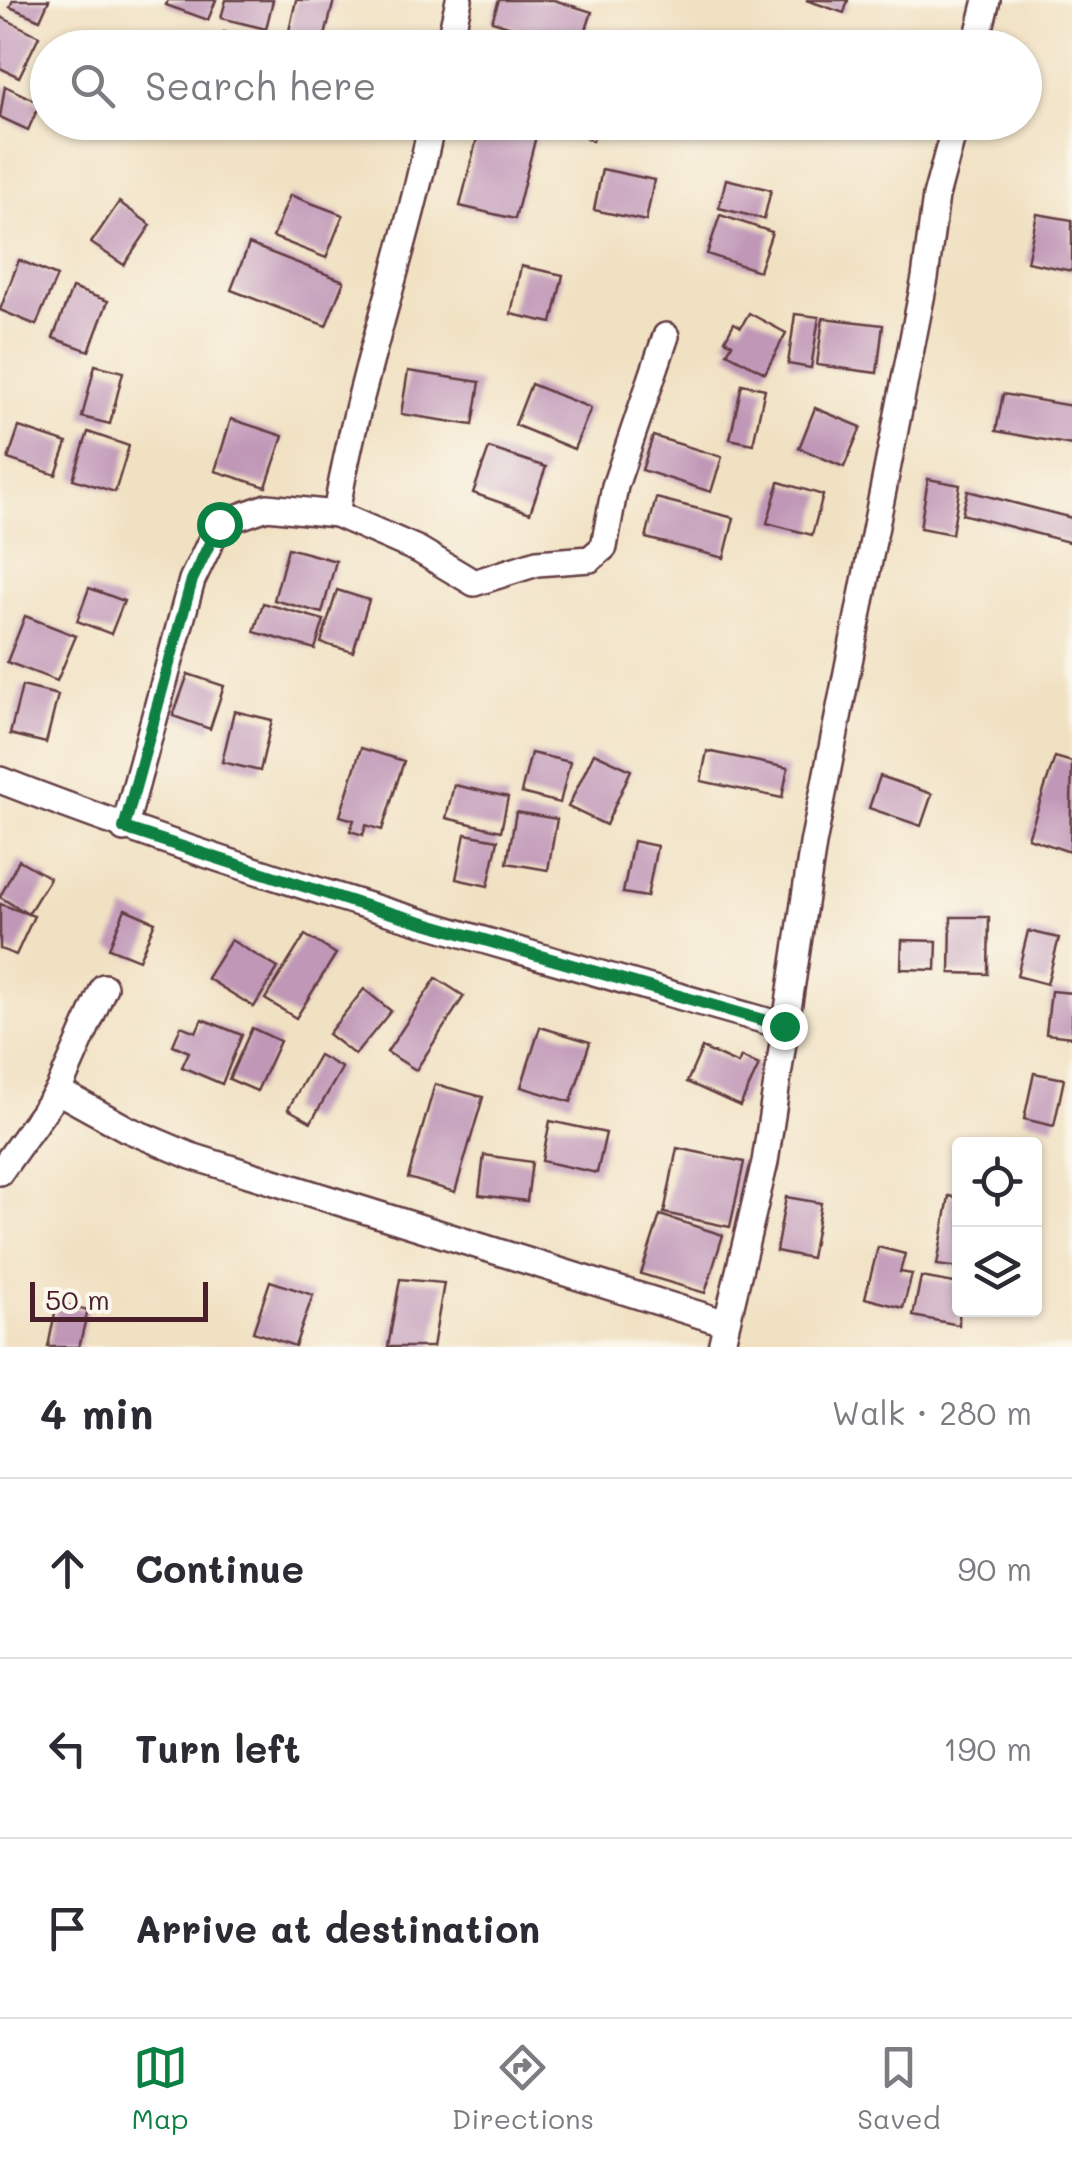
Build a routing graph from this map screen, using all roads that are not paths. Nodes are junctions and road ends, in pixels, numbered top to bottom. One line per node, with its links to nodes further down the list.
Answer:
1 (459, 0): 3 (street)
2 (987, 0): 4 (street)
3 (452, 30)
4 (980, 30)
5 (428, 140): 8 (street)
6 (951, 140): 12 (street)
7 (666, 336): 8 (street)
8 (336, 514): 10 (street)
9 (0, 780): 10 (street)
10 (124, 828): 12 (street)
11 (104, 986): 13 (street)
12 (784, 1026): 15 (street)
13 (58, 1091): 14 (street); 15 (street)
14 (0, 1172)
15 (723, 1335)

